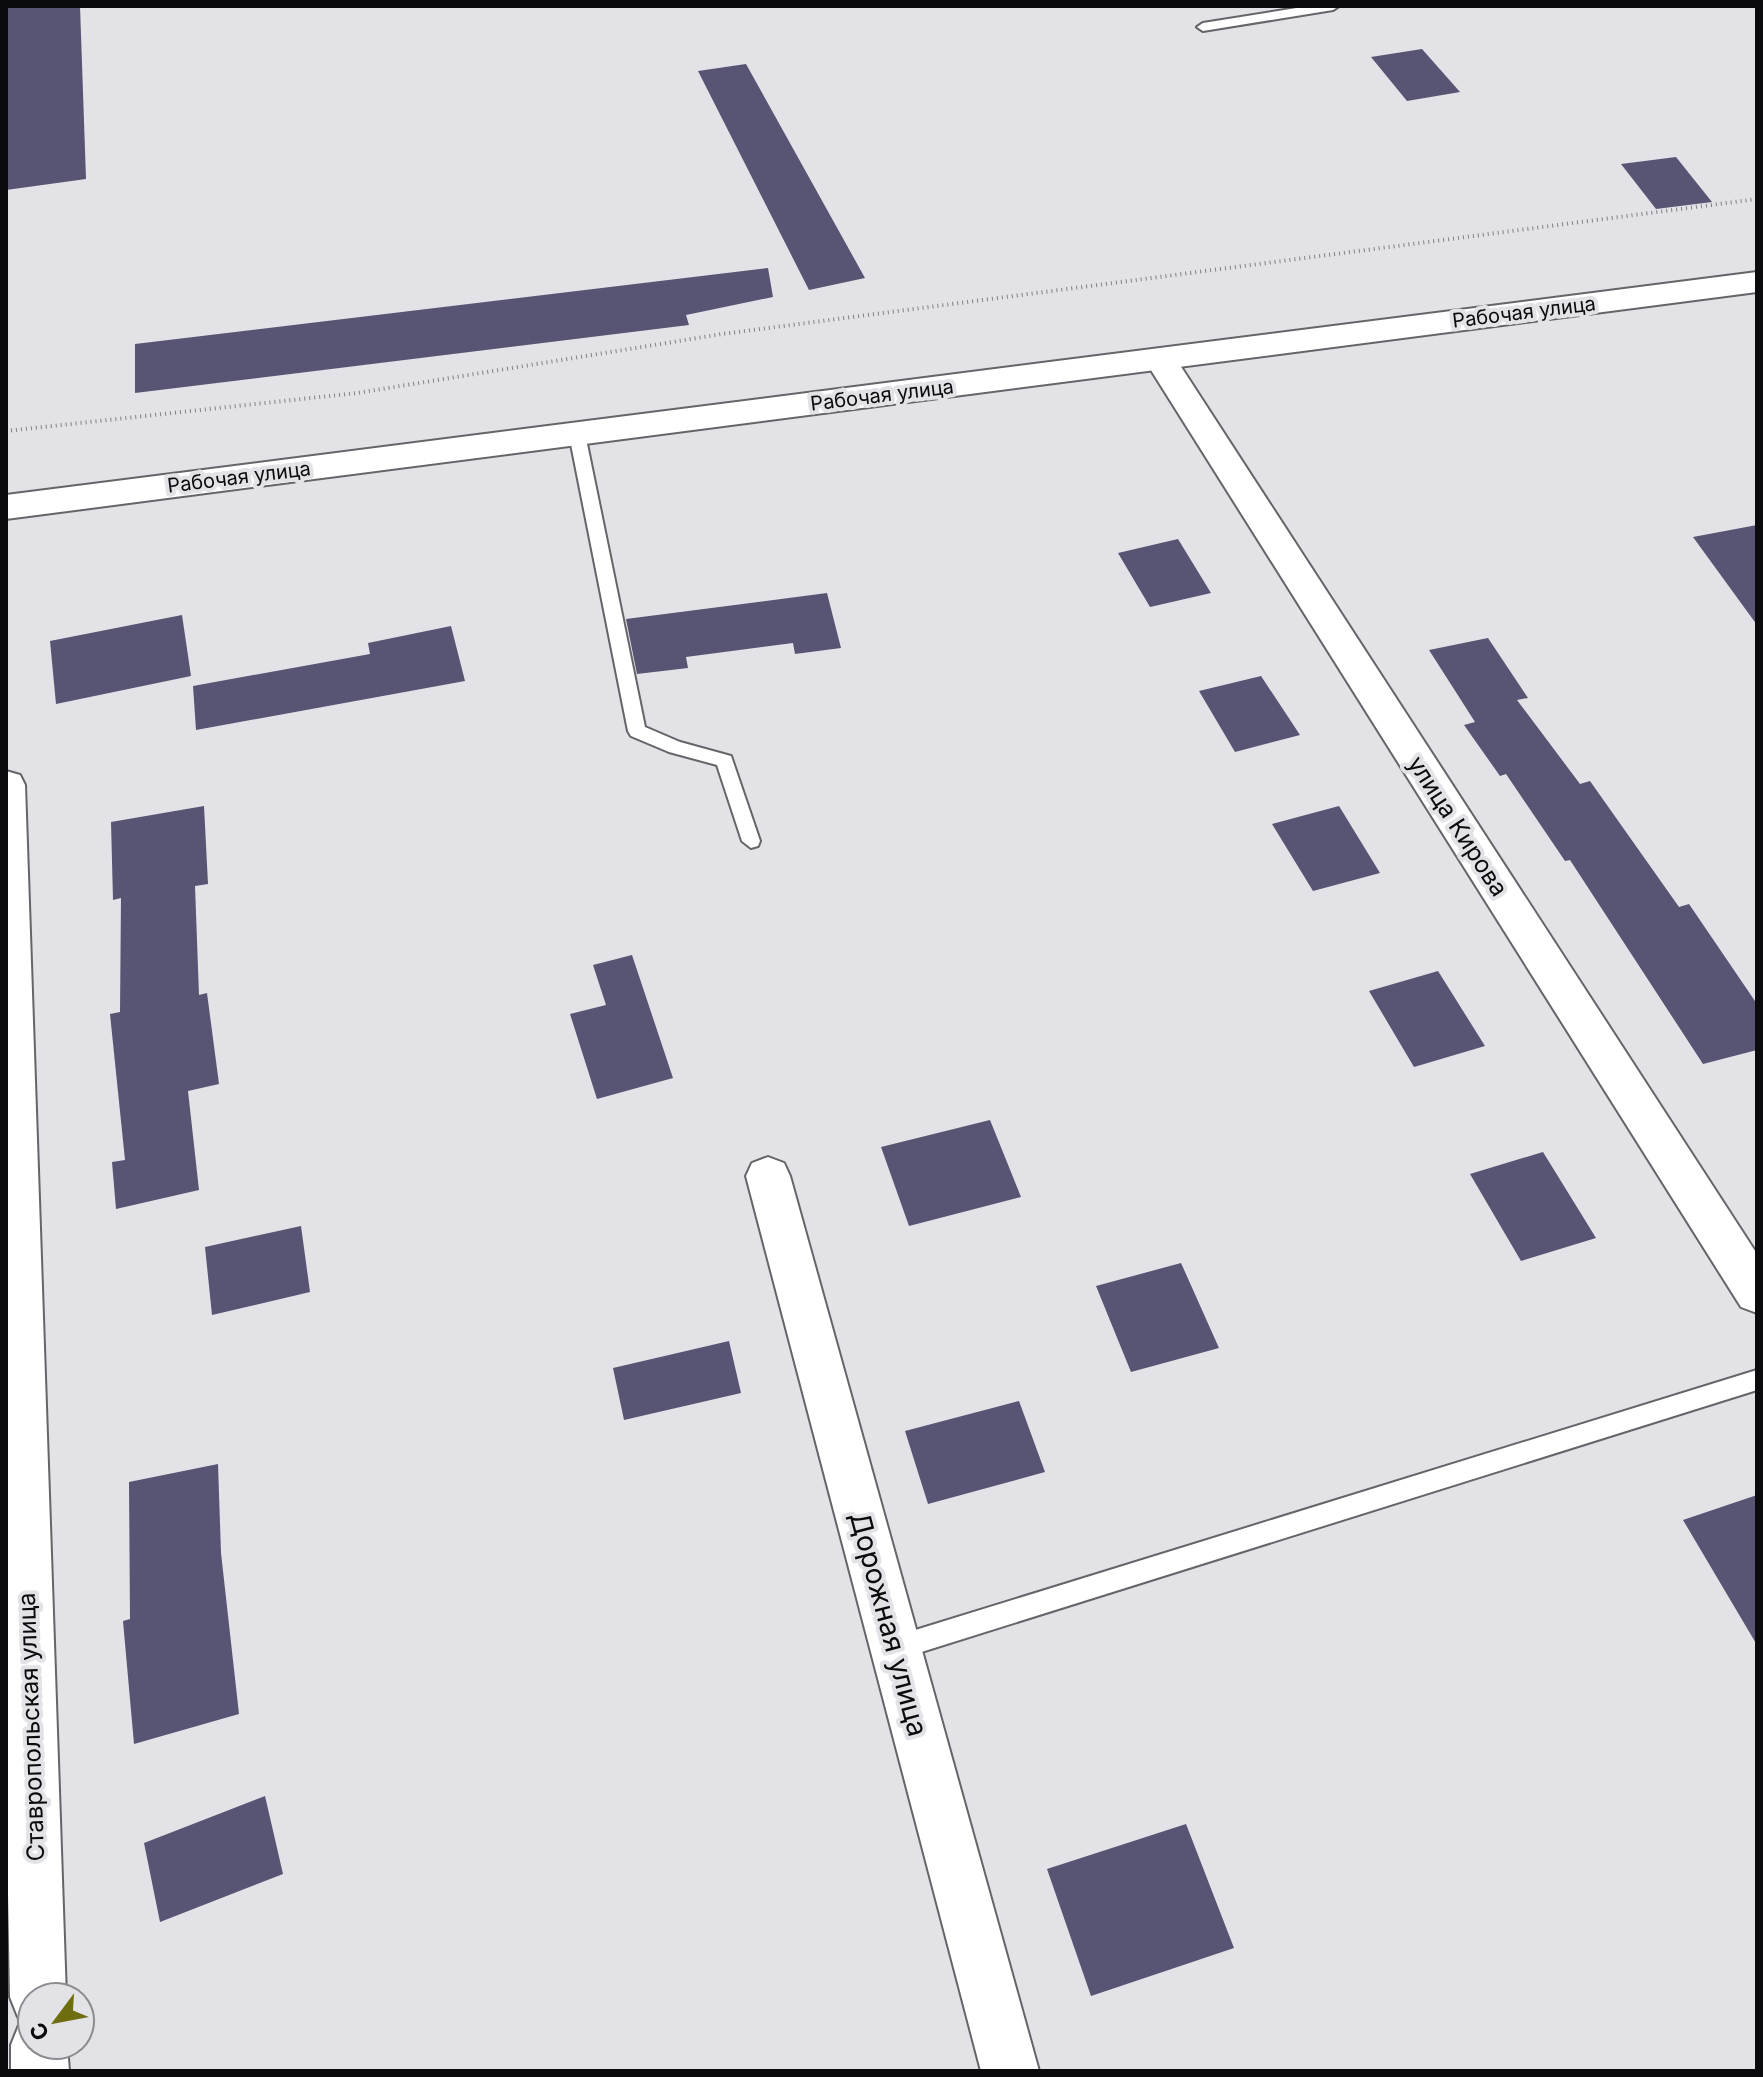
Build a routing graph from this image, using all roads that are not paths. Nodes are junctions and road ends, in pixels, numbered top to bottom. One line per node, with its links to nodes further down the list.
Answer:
1 (1333, 6): 2 (lane)
2 (1203, 27)
3 (1757, 282): 4 (street, Рабочая улица)
4 (1160, 359): 5 (street, Рабочая улица); 10 (street, улица Кирова)
5 (577, 434): 6 (street, Рабочая улица); 8 (lane)
6 (6, 507)
7 (6, 785): 13 (street, Ставропольская улица)
8 (751, 841)
9 (768, 1176): 12 (street, Дорожная улица)
10 (1757, 1293)
11 (1757, 1380): 12 (lane)
12 (896, 1648): 14 (street, Дорожная улица)
13 (38, 1981)
14 (1010, 2071)

